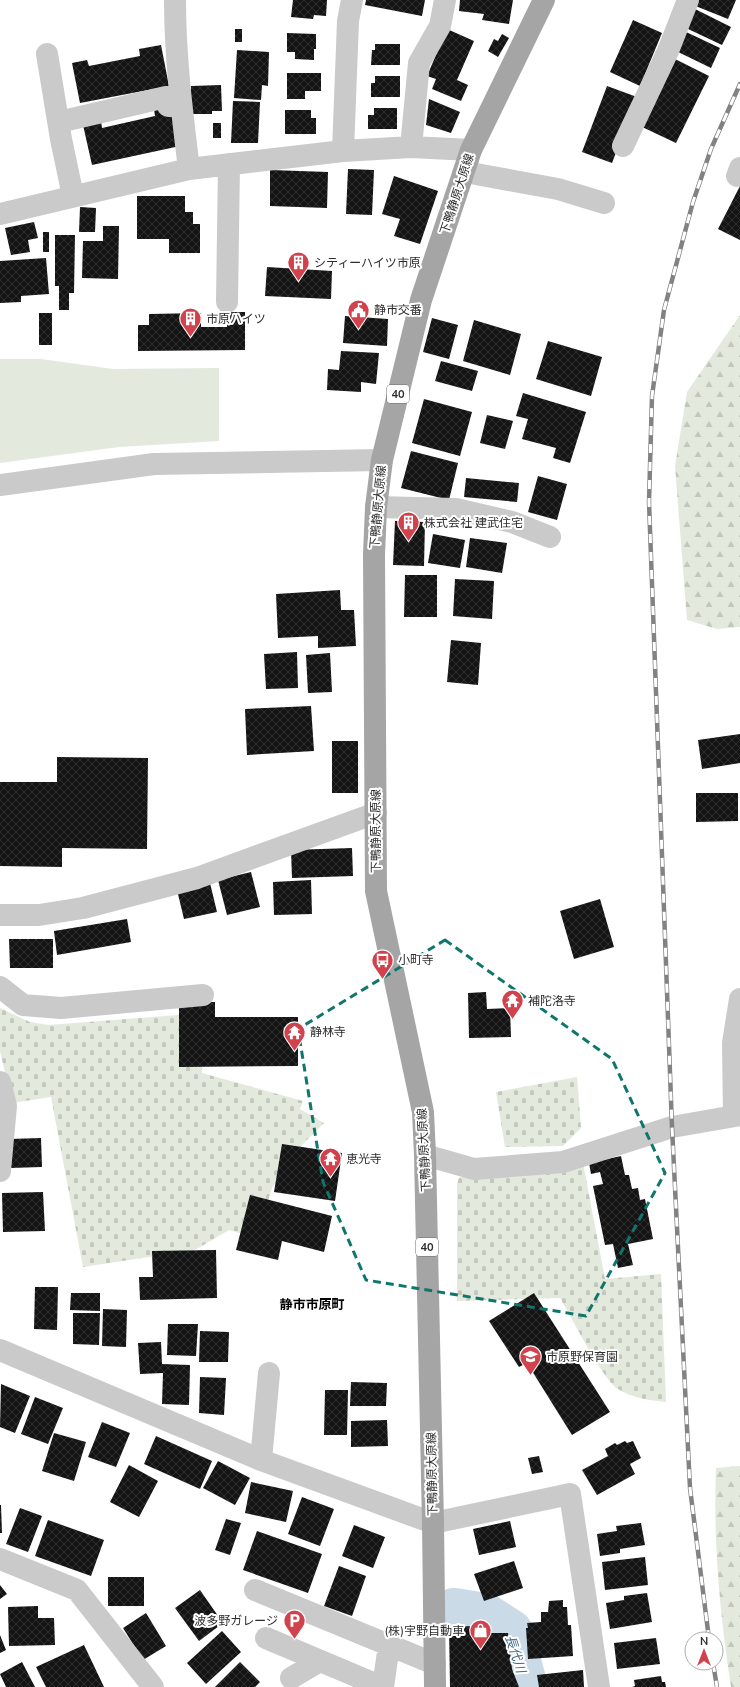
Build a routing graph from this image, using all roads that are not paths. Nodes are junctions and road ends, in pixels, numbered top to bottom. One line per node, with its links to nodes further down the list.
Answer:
1 (175, 0): 7 (street)
2 (352, 0): 12 (street)
3 (445, 0): 10 (street)
4 (544, 0): 11 (main road, 下鴨静原大原線 / 40)
5 (688, 0): 9 (street)
6 (47, 54): 8 (street)
7 (181, 105): 8 (street); 14 (street)
8 (58, 122): 16 (street)
9 (623, 146)
10 (411, 147): 11 (street); 12 (street)
11 (471, 150): 15 (main road, 下鴨静原大原線 / 40)
12 (343, 151): 13 (street)
13 (229, 164): 14 (street); 19 (street)
14 (189, 169): 16 (street)
15 (465, 172): 17 (street); 20 (main road, 下鴨静原大原線 / 40)
16 (73, 196): 18 (street)
17 (604, 203)
18 (0, 214)
19 (227, 302)
20 (382, 460): 21 (street); 22 (main road, 下鴨静原大原線 / 40)
21 (0, 485)
22 (376, 507): 23 (street); 24 (main road, 下鴨静原大原線 / 40)
23 (550, 537)
24 (376, 812): 25 (street); 33 (main road, 下鴨静原大原線 / 40)
25 (0, 915)
26 (0, 987): 27 (street)
27 (204, 995)
28 (740, 999): 29 (street)
29 (736, 1043): 31 (street)
30 (0, 1082): 32 (street)
31 (737, 1116): 33 (street)
32 (1, 1147): 34 (street)
33 (425, 1154): 38 (main road, 下鴨静原大原線 / 40)
34 (0, 1171)
35 (0, 1350): 37 (street)
36 (269, 1373): 37 (street)
37 (261, 1460): 38 (street)
38 (434, 1523): 44 (main road, 下鴨静原大原線 / 40); 49 (street)
39 (0, 1559): 46 (street)
40 (255, 1590): 42 (street)
41 (266, 1638): 43 (street)
42 (389, 1645): 44 (street); 47 (street)
43 (320, 1661): 45 (street); 47 (street)
44 (434, 1664): 48 (main road, 下鴨静原大原線 / 40)
45 (291, 1678)
46 (153, 1687)
47 (383, 1687)
48 (435, 1687)
49 (599, 1687)

